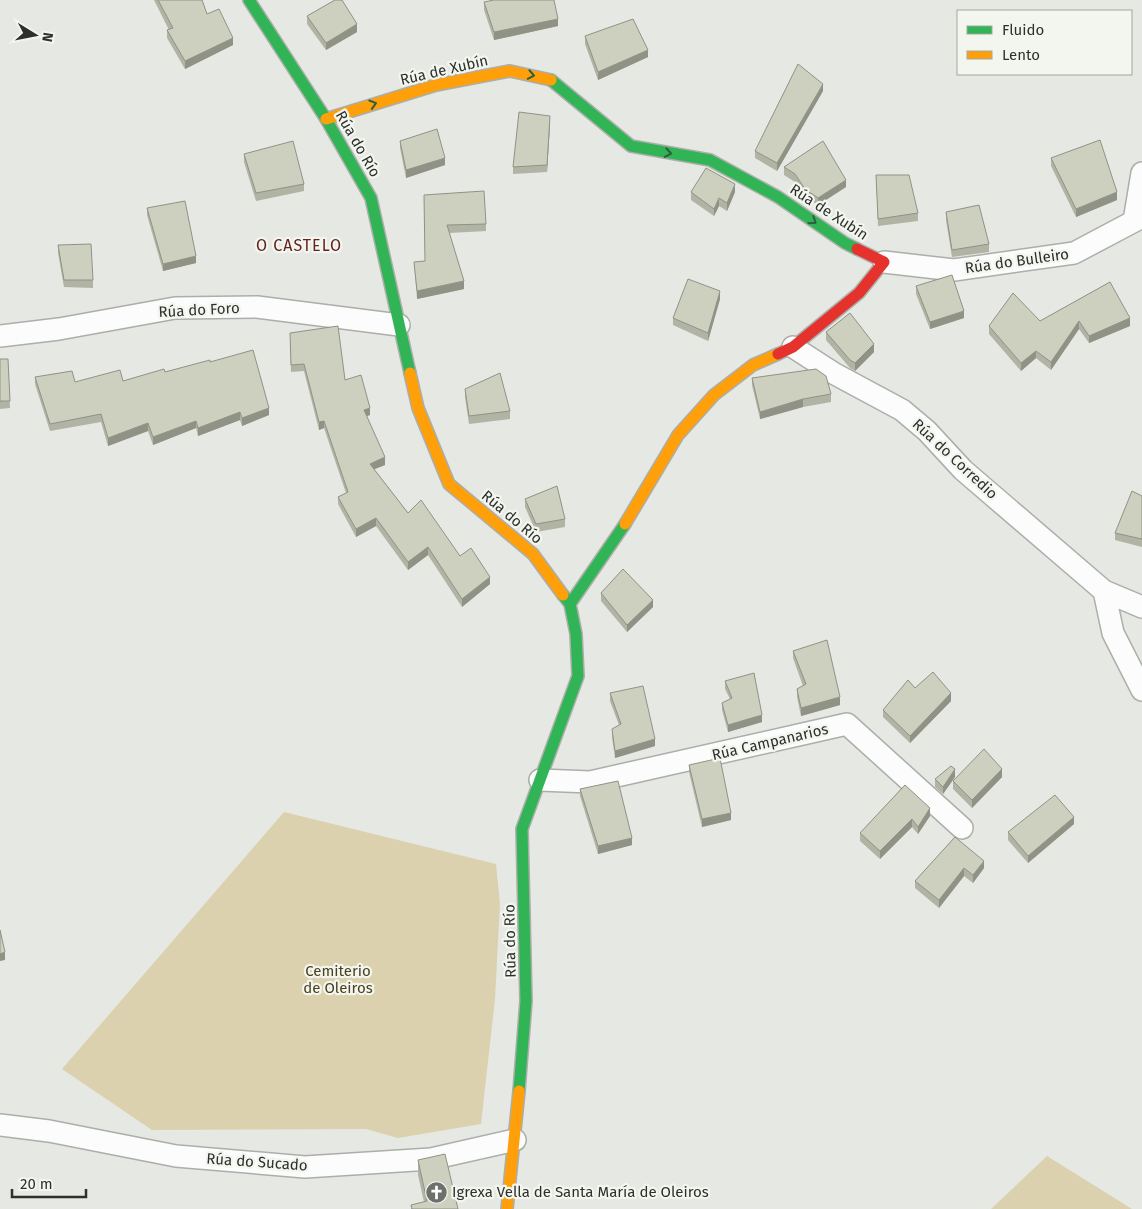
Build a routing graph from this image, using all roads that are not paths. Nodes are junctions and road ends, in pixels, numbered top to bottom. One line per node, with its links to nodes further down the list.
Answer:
1 (250, 0): 2 (street, Rúa do Río)
2 (326, 119): 5 (street, Rúa de Xubín, one-way to 5); 6 (street, Rúa do Río)
3 (1142, 173): 4 (street)
4 (1138, 219): 5 (street, Rúa do Bulleiro)
5 (884, 262): 8 (street)
6 (399, 325): 7 (street, Rúa do Foro); 10 (street, Rúa do Río)
7 (0, 336)
8 (793, 347): 9 (street, Rúa do Corredio); 10 (street)
9 (1104, 591): 11 (street, Rúa do Corredio); 12 (street)
10 (570, 604): 13 (street, Rúa do Río)
11 (1142, 607)
12 (1142, 690)
13 (540, 780): 14 (street, Rúa Campanarios); 16 (street, Rúa do Río)
14 (962, 828)
15 (0, 1125): 16 (street, Rúa do Sucado)
16 (515, 1140): 17 (street, Rúa do Río)
17 (507, 1209)

